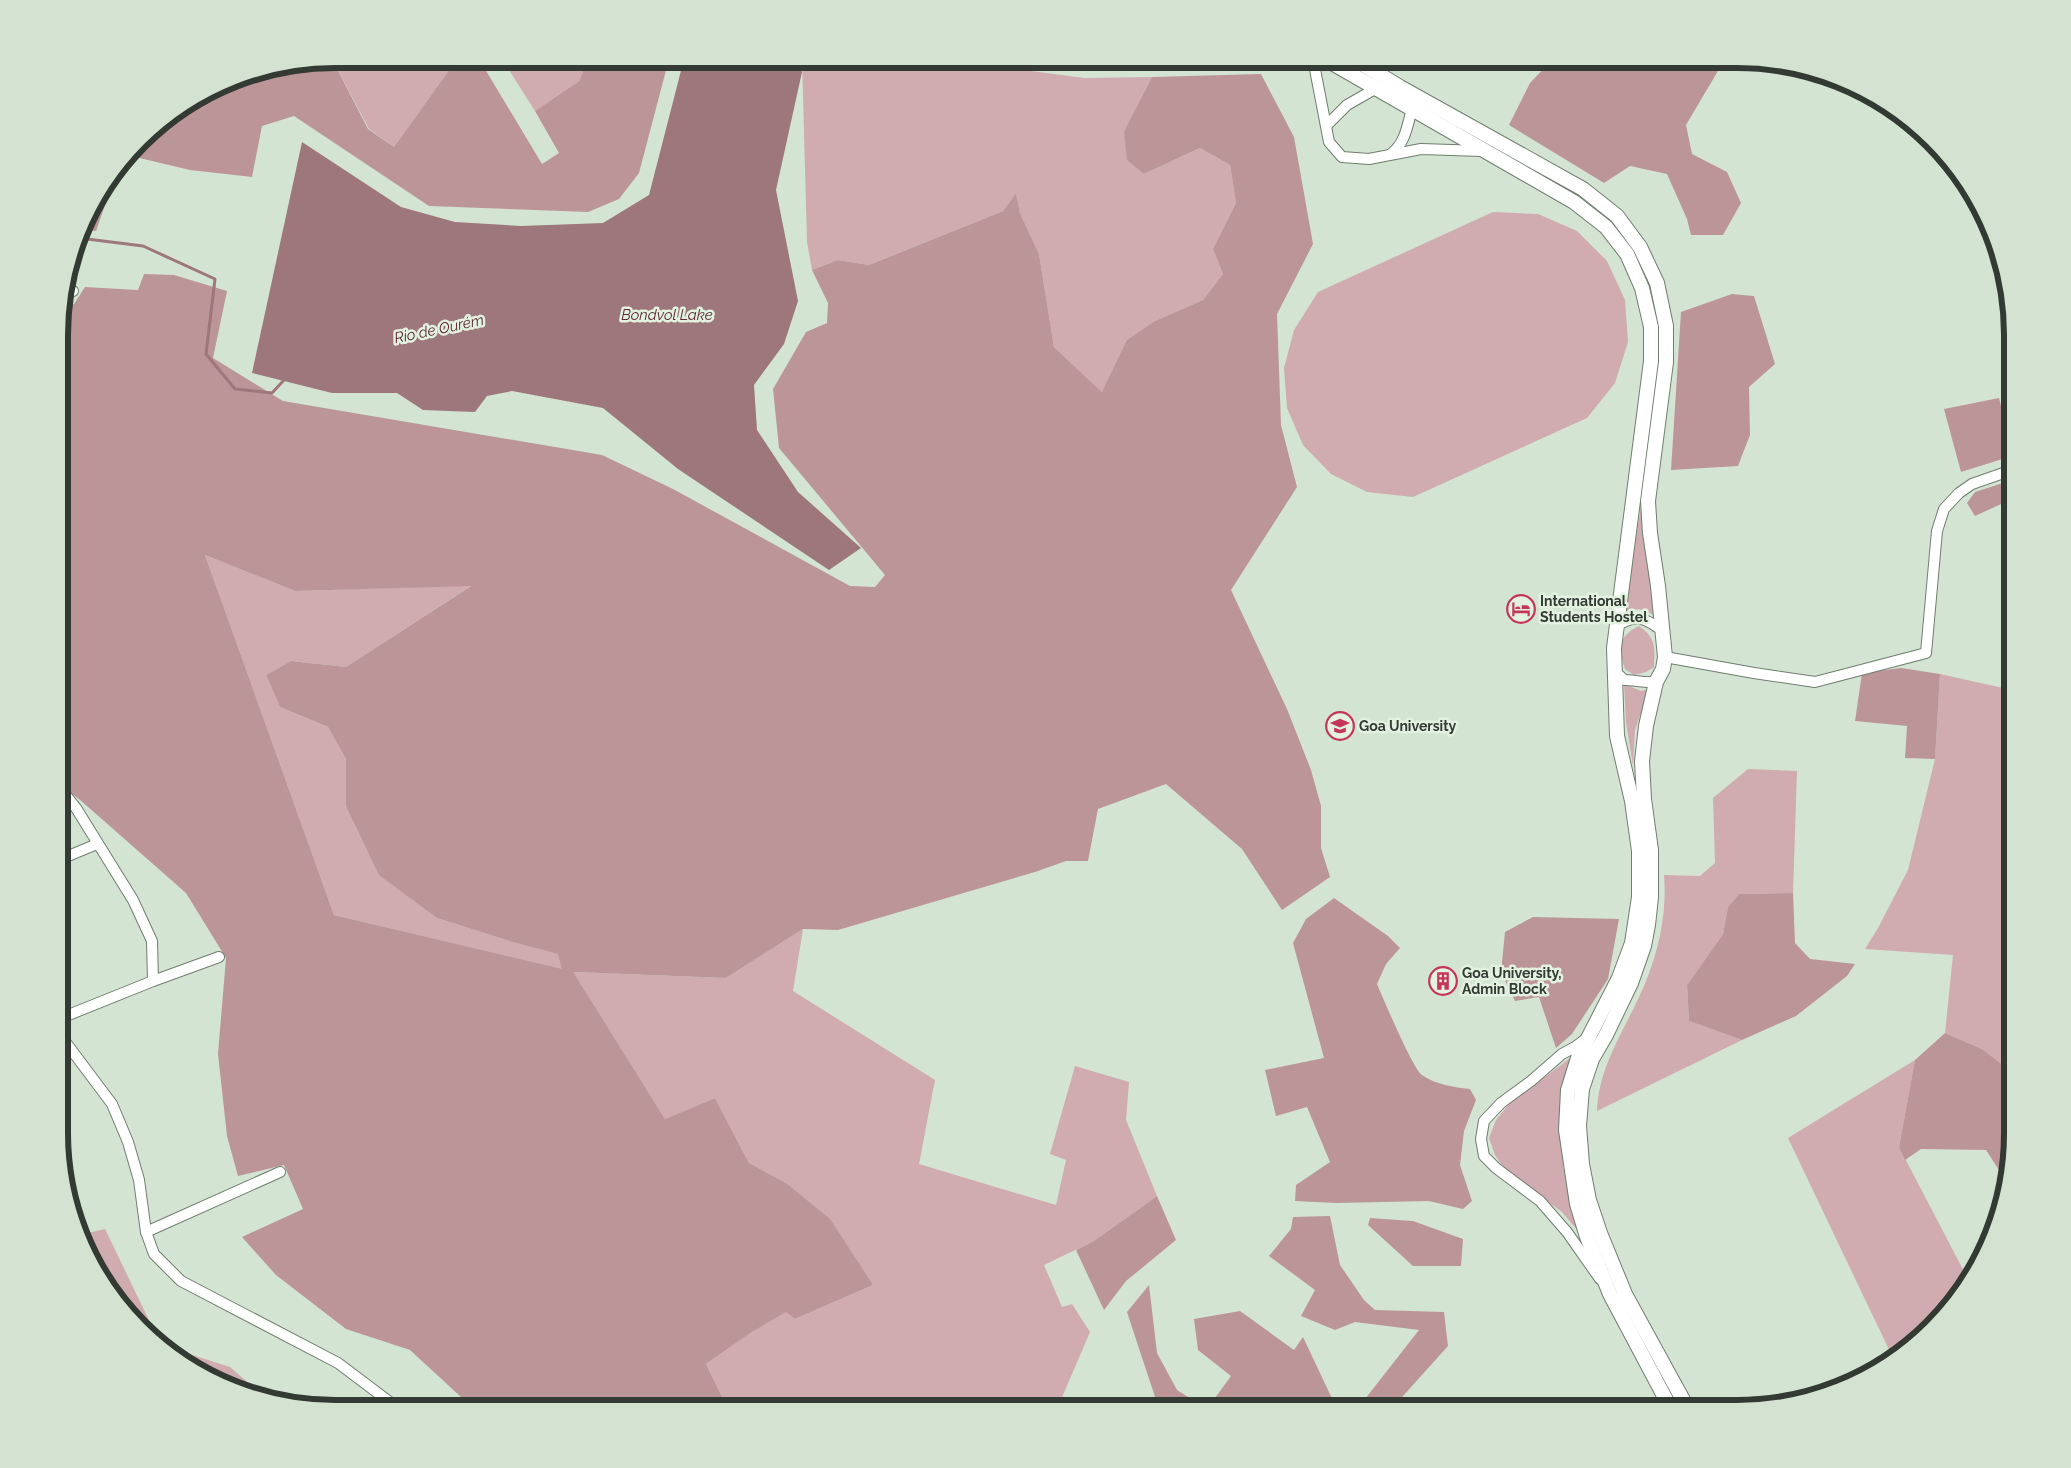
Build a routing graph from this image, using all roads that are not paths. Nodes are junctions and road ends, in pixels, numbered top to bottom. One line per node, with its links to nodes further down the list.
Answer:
1 (1314, 68): 6 (street)
2 (1340, 68): 4 (main road)
3 (1369, 68): 7 (main road)
4 (1375, 89): 5 (main road); 6 (street)
5 (1412, 109): 7 (main road); 8 (street)
6 (1326, 126): 8 (street)
7 (1486, 145): 8 (street); 10 (main road); 12 (main road)
8 (1390, 154)
9 (2004, 473): 13 (street)
10 (1616, 626): 11 (street); 14 (main road)
11 (1657, 627): 12 (main road)
12 (1665, 642): 13 (main road)
13 (1665, 657): 15 (main road)
14 (1614, 670): 15 (street); 22 (main road)
15 (1656, 682): 29 (main road)
16 (68, 798): 17 (street)
17 (97, 844): 18 (street); 20 (street)
18 (68, 856)
19 (219, 957): 20 (street)
20 (153, 981): 21 (street)
21 (68, 1015)
22 (1590, 1035): 26 (main road); 26 (street)
23 (68, 1045): 25 (street)
24 (280, 1172): 25 (street)
25 (146, 1232): 27 (street)
26 (1610, 1294): 28 (main road)
27 (387, 1400)
28 (1666, 1400)
29 (1683, 1400)

